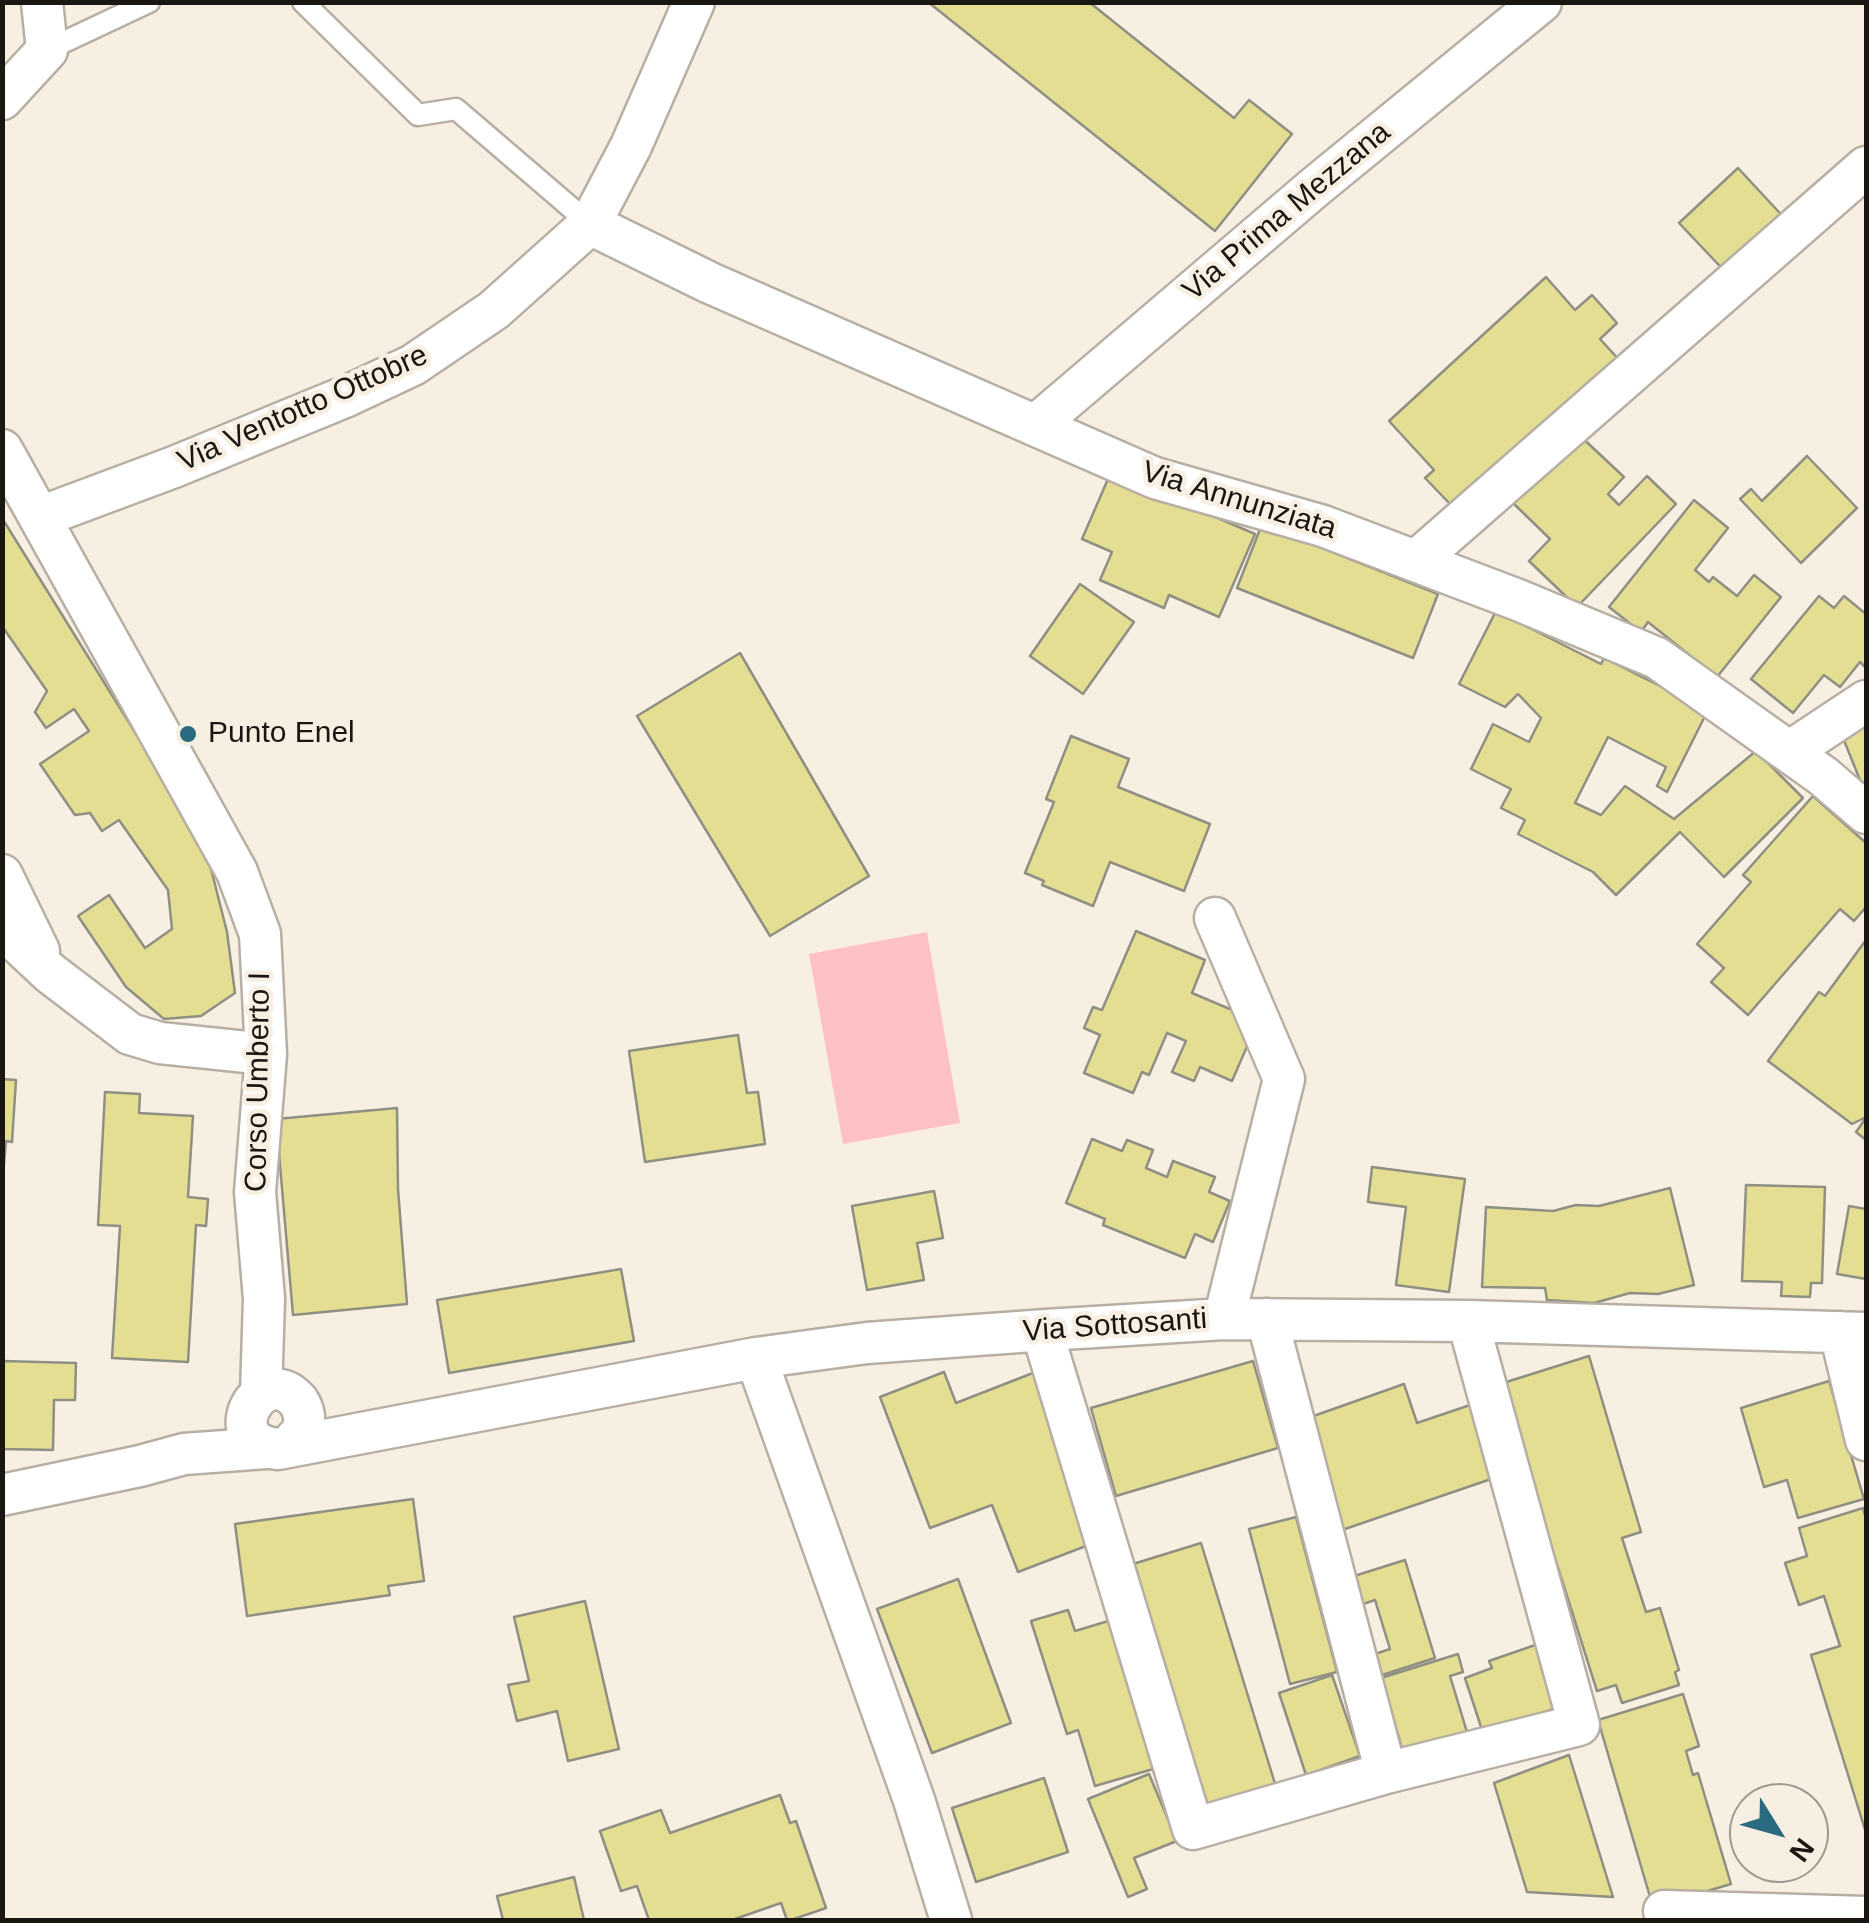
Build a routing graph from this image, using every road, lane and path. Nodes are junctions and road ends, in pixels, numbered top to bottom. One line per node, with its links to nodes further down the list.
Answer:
1 (42, 2): 6 (street)
2 (149, 2): 6 (lane)
3 (303, 2): 9 (lane)
4 (694, 2): 9 (street)
5 (1542, 2): 10 (street, Via Prima Mezzana)
6 (47, 50): 7 (street)
7 (2, 98)
8 (1866, 167): 13 (street)
9 (590, 224): 10 (street, Via Annunziata); 12 (street, Via Ventotto Ottobre)
10 (1036, 425): 13 (street, Via Annunziata)
11 (2, 450): 12 (street, Corso Umberto I)
12 (40, 517): 21 (street, Corso Umberto I)
13 (1416, 561): 15 (street, Via Annunziata)
14 (1866, 702): 15 (street)
15 (1789, 752): 16 (street, Via Annunziata)
16 (1866, 813)
17 (2, 875): 20 (street)
18 (1215, 918): 22 (street)
19 (2, 928): 20 (street)
20 (50, 973): 21 (street)
21 (266, 1054): 28 (street, Corso Umberto I)
22 (1224, 1319): 23 (street, Via Sottosanti); 25 (street, Via Sottosanti)
23 (1267, 1320): 24 (street, Via Sottosanti); 31 (street)
24 (1468, 1321): 26 (street, Via Sottosanti); 31 (street)
25 (1046, 1330): 27 (street, Via Sottosanti); 31 (street)
26 (1853, 1333): 29 (street)
27 (756, 1358): 28 (street, Via Sottosanti); 34 (street)
28 (277, 1417): 30 (street, Via Sottosanti)
29 (1866, 1440)
30 (2, 1495)
31 (1386, 1774)
32 (1664, 1911): 33 (street)
33 (1866, 1917)
34 (951, 1920)

